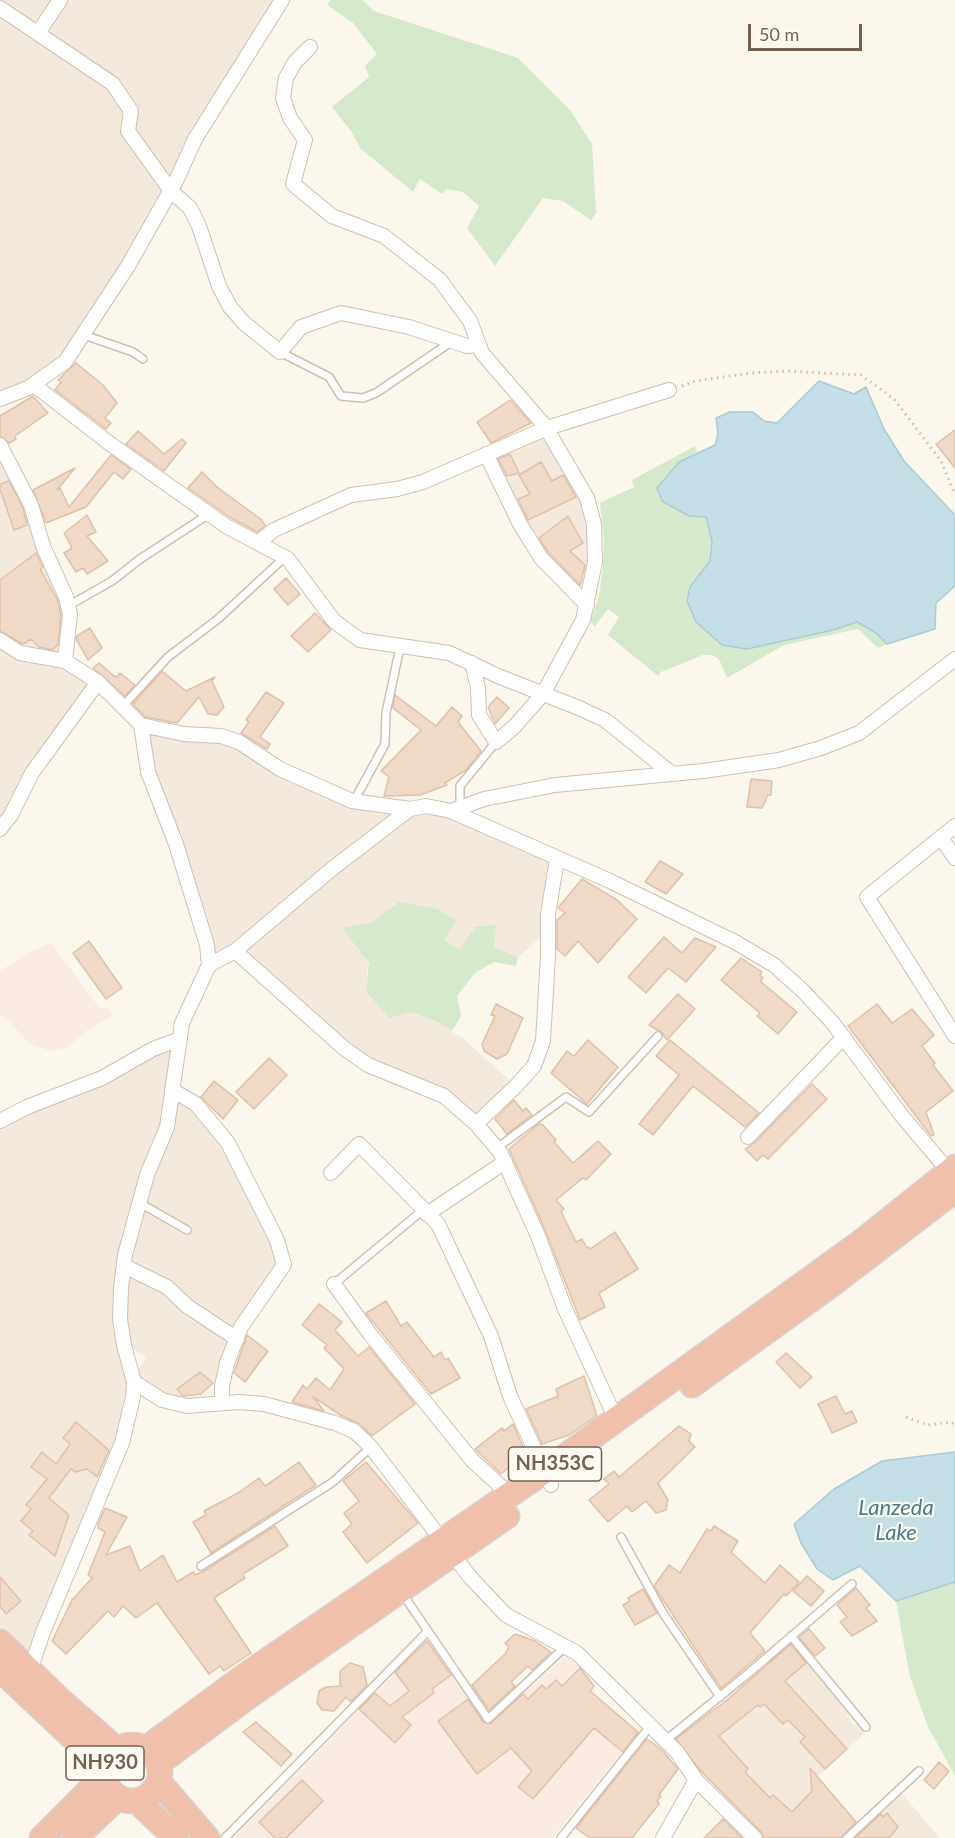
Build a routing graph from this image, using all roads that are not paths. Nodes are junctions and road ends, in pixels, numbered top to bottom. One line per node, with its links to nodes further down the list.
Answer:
1 (60, 0): 4 (street)
2 (282, 0): 6 (street)
3 (0, 8): 4 (street)
4 (38, 33): 6 (street)
5 (310, 47): 9 (street)
6 (171, 191): 7 (street); 10 (street)
7 (84, 335): 11 (lane); 12 (street)
8 (452, 342): 9 (street); 10 (street); 10 (lane)
9 (477, 345): 15 (street)
10 (280, 352)
11 (143, 359)
12 (33, 385): 14 (street); 18 (street)
13 (669, 390): 15 (street)
14 (0, 399)
15 (547, 428): 17 (street); 21 (street)
16 (0, 445): 22 (street)
17 (486, 454): 19 (street); 21 (street)
18 (209, 514): 19 (street); 22 (lane)
19 (259, 542): 20 (street)
20 (285, 557): 24 (street); 30 (lane)
21 (587, 604): 29 (street)
22 (68, 606): 26 (street)
23 (0, 640): 26 (street)
24 (400, 647): 27 (street); 34 (lane)
25 (955, 659): 33 (street)
26 (65, 661): 28 (street)
27 (472, 663): 29 (street); 32 (street)
28 (98, 682): 30 (street); 38 (street)
29 (543, 694): 32 (street); 33 (street)
30 (122, 706): 31 (street)
31 (141, 725): 34 (street); 43 (street)
32 (496, 742): 36 (lane)
33 (670, 773): 36 (street)
34 (354, 801): 35 (street)
35 (410, 809): 36 (street); 42 (street)
36 (456, 809): 41 (street)
37 (955, 826): 39 (street)
38 (0, 829)
39 (940, 838): 40 (street); 44 (street)
40 (955, 858)
41 (557, 859): 47 (street); 51 (street)
42 (235, 951): 43 (street); 51 (street)
43 (208, 965): 48 (street)
44 (950, 1016): 46 (street)
45 (658, 1036): 53 (lane)
46 (955, 1036)
47 (844, 1037): 52 (street); 56 (street)
48 (180, 1039): 49 (street); 50 (street)
49 (172, 1090): 57 (street); 62 (street)
50 (0, 1121)
51 (476, 1124): 53 (street)
52 (748, 1137)
53 (497, 1148): 54 (street)
54 (505, 1162): 58 (street); 65 (street)
55 (331, 1173): 58 (street)
56 (954, 1177): 65 (highway, NH353C); 67 (highway, NH353C)
57 (138, 1202): 59 (lane); 60 (street)
58 (425, 1212): 61 (lane); 67 (street)
59 (187, 1230)
60 (124, 1266): 62 (street); 63 (street)
61 (334, 1284): 68 (street)
62 (237, 1339): 64 (street)
63 (134, 1382): 64 (street); 79 (street)
64 (222, 1403): 66 (street)
65 (616, 1419): 67 (highway, NH353C)
66 (371, 1447): 70 (street); 71 (lane)
67 (548, 1478): 68 (highway, NH353C); 70 (highway, NH353C)
68 (510, 1495): 70 (highway, NH353C)
69 (621, 1537): 80 (lane)
70 (448, 1548): 73 (highway, NH353C); 77 (street); 85 (highway, NH353C)
71 (201, 1566)
72 (852, 1584): 75 (lane)
73 (400, 1592): 74 (lane); 85 (highway, NH353C)
74 (427, 1632): 77 (lane); 93 (lane)
75 (791, 1636): 80 (lane); 82 (lane)
76 (0, 1642): 79 (highway, NH930)
77 (565, 1647): 81 (street)
78 (0, 1669): 84 (highway, NH930)
79 (30, 1671): 84 (highway, NH930)
80 (720, 1697): 83 (lane)
81 (651, 1725): 83 (street); 94 (lane)
82 (866, 1727)
83 (666, 1740): 87 (street)
84 (108, 1764): 85 (highway, NH930); 88 (highway, NH930); 89 (highway)
85 (155, 1765): 88 (highway, NH930); 92 (highway, NH930)
86 (919, 1771): 97 (lane)
87 (696, 1780): 95 (street); 96 (street)
88 (128, 1799): 90 (highway); 91 (highway, NH930)
89 (42, 1838)
90 (75, 1838)
91 (176, 1838)
92 (207, 1838)
93 (225, 1838)
94 (561, 1838)
95 (663, 1838)
96 (755, 1838)
97 (847, 1838)

